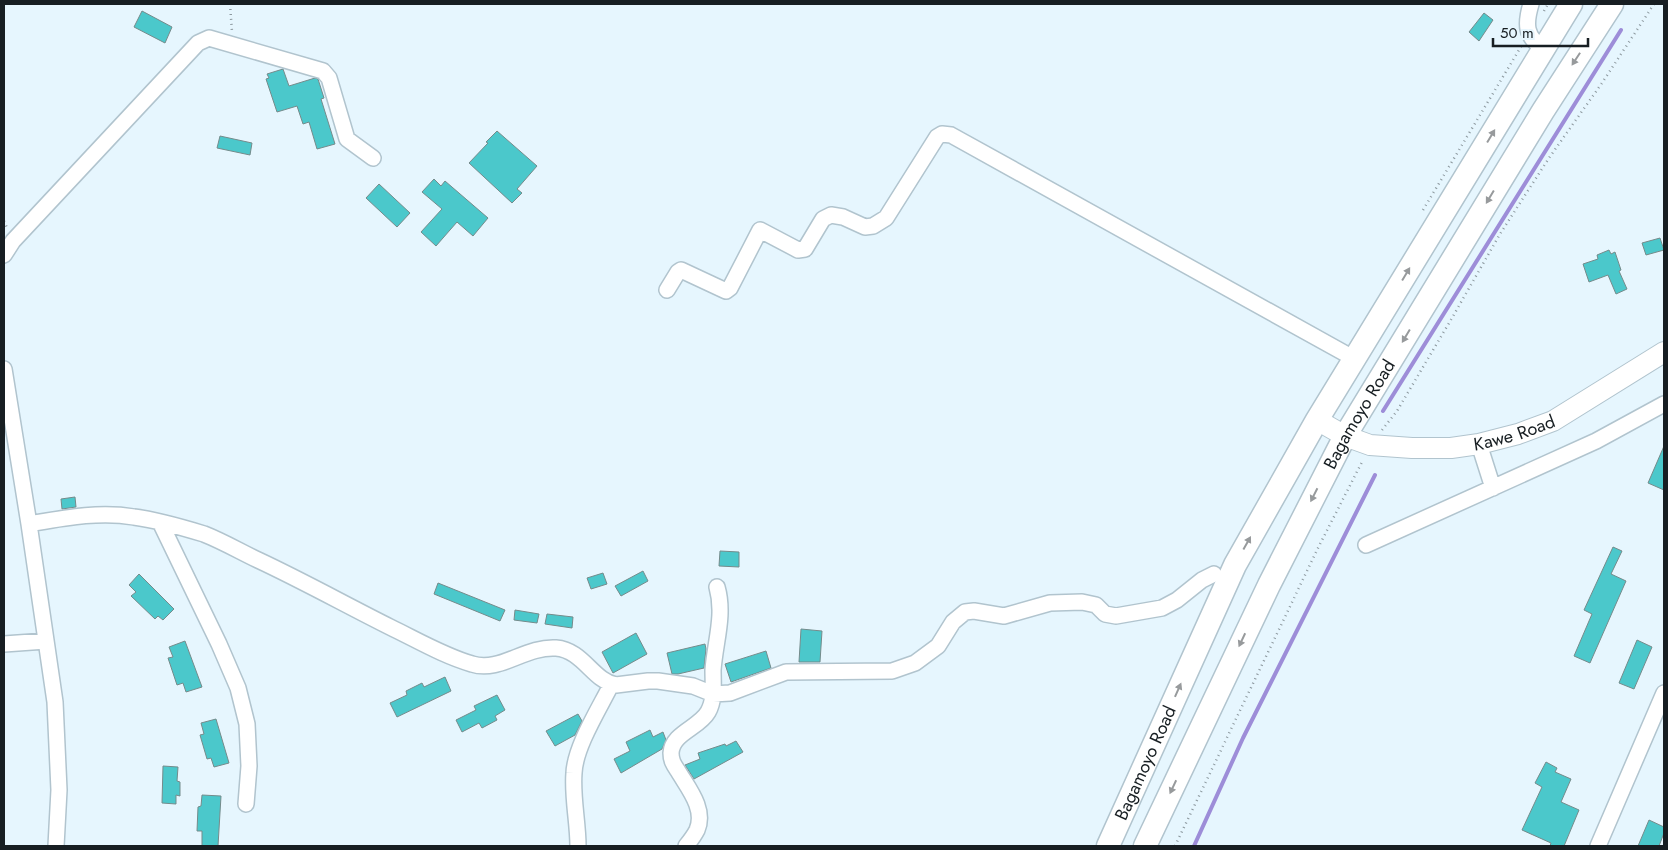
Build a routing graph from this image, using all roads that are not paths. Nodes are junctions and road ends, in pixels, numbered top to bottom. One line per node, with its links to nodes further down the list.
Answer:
1 (1531, 4): 4 (street)
2 (1571, 4): 4 (highway, Bagamoyo Road)
3 (1612, 4): 13 (highway, Bagamoyo Road, one-way to 13)
4 (1544, 49): 9 (highway, Bagamoyo Road, one-way to 4)
5 (372, 158): 6 (street)
6 (4, 255)
7 (667, 290): 9 (street)
8 (1664, 352): 14 (main road, Kawe Road)
9 (1355, 358): 12 (highway, Bagamoyo Road)
10 (4, 369): 17 (street)
11 (1664, 404): 15 (street)
12 (1317, 420): 13 (main road, Kawe Road); 31 (highway, Bagamoyo Road, one-way to 12)
13 (1345, 436): 14 (main road, Kawe Road); 32 (highway, Bagamoyo Road, one-way to 32)
14 (1479, 444): 15 (street)
15 (1493, 488): 18 (street)
16 (160, 522): 17 (street); 23 (street); 27 (street)
17 (29, 524): 21 (street)
18 (1366, 544)
19 (1214, 574): 25 (street)
20 (717, 587): 25 (street)
21 (46, 642): 22 (street); 28 (street)
22 (4, 644)
23 (611, 685): 25 (street); 29 (street)
24 (1664, 692): 26 (street)
25 (713, 694): 30 (street)
26 (1659, 720): 33 (street)
27 (246, 804)
28 (56, 846)
29 (578, 846)
30 (686, 846)
31 (1108, 846)
32 (1145, 846)
33 (1598, 846)

